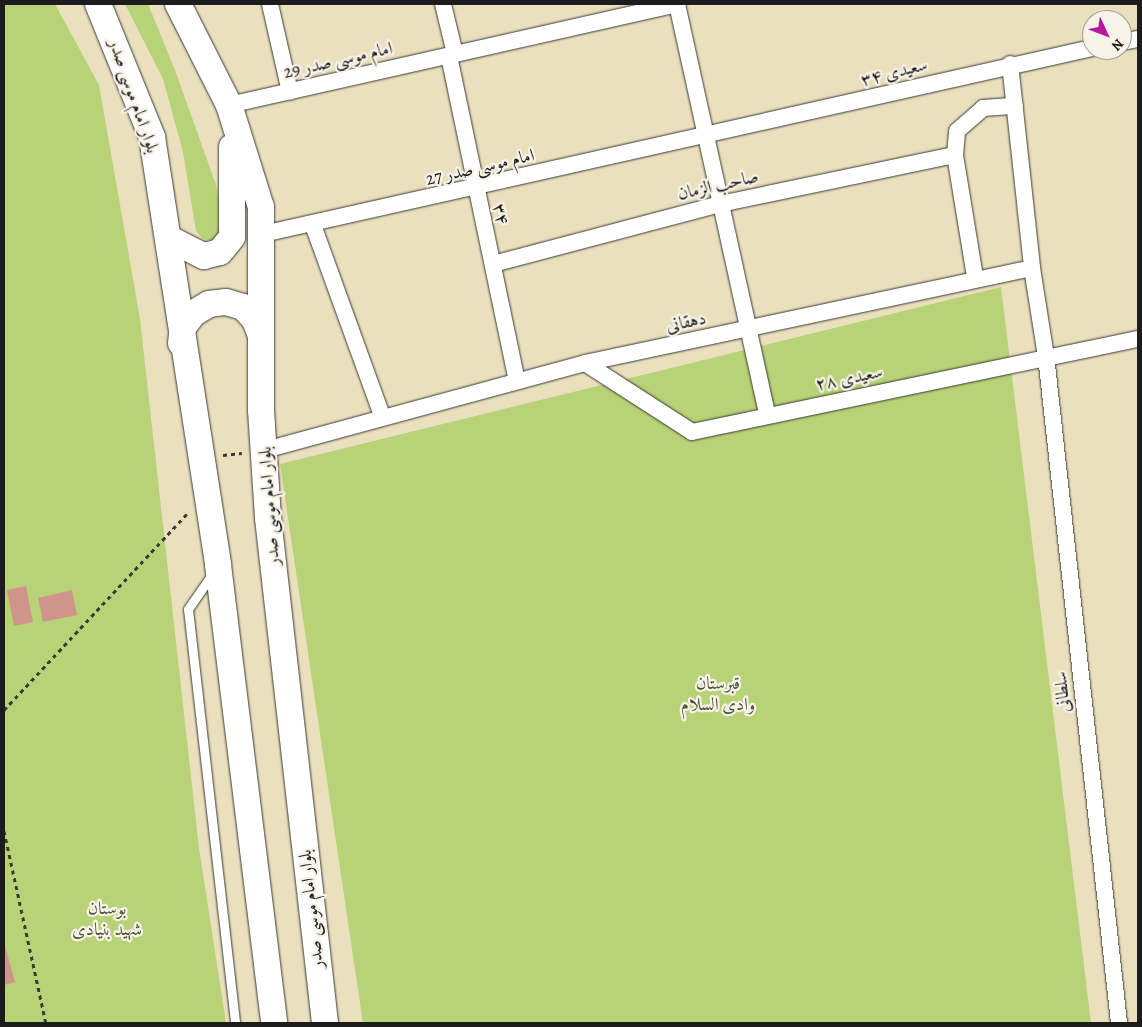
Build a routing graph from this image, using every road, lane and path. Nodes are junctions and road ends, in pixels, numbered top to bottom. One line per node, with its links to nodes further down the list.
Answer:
1 (98, 4): 18 (main road, بلوار امام موسی صدر)
2 (178, 4): 10 (main road, بلوار امام موسی صدر)
3 (270, 4): 9 (street)
4 (443, 4): 7 (street, ۳۴)
5 (678, 4): 7 (street, امام موسی صدر 29); 12 (street)
6 (1082, 50): 8 (street, سعیدی ۳۴)
7 (452, 55): 9 (street, امام موسی صدر 29); 14 (street, ۳۴)
8 (1010, 64): 11 (street); 12 (street, سعیدی ۳۴)
9 (290, 92): 10 (street, امام موسی صدر 29)
10 (229, 105): 17 (main road, بلوار امام موسی صدر); 18 (main road)
11 (1015, 106): 13 (street); 20 (street)
12 (706, 138): 14 (street, امام موسی صدر 27); 15 (street)
13 (956, 155): 15 (street, صاحب الزمان); 21 (street)
14 (474, 189): 16 (street, امام موسی صدر 27); 19 (street, ۳۴)
15 (720, 204): 19 (street, صاحب الزمان); 22 (street)
16 (313, 225): 17 (street, امام موسی صدر 27); 29 (street)
17 (263, 234): 23 (main road, بلوار امام موسی صدر)
18 (170, 239): 25 (main road, بلوار امام موسی صدر)
19 (493, 264): 28 (street, ۳۴)
20 (1032, 268): 21 (street, دهقانی); 26 (street)
21 (975, 277): 22 (street, دهقانی)
22 (747, 330): 27 (street, دهقانی); 30 (street)
23 (262, 336): 25 (main road); 31 (main road, بلوار امام موسی صدر)
24 (1138, 339): 26 (street, سعیدی ۲۸)
25 (181, 344): 32 (main road, بلوار امام موسی صدر)
26 (1046, 356): 30 (street, سعیدی ۲۸); 41 (street, سلطانی)
27 (585, 363): 28 (street, دهقانی); 30 (street, سعیدی ۲۸)
28 (517, 381): 29 (street, دهقانی)
29 (382, 416): 31 (street, دهقانی)
30 (767, 416)
31 (265, 450): 32 (path); 40 (main road, بلوار امام موسی صدر)
32 (200, 458): 33 (main road, بلوار امام موسی صدر)
33 (206, 493): 34 (main road, بلوار امام موسی صدر); 35 (path)
34 (218, 564): 38 (lane); 39 (main road, بلوار امام موسی صدر)
35 (4, 710)
36 (4, 831): 37 (path)
37 (46, 1023)
38 (235, 1023)
39 (274, 1023)
40 (325, 1023)
41 (1119, 1023)

